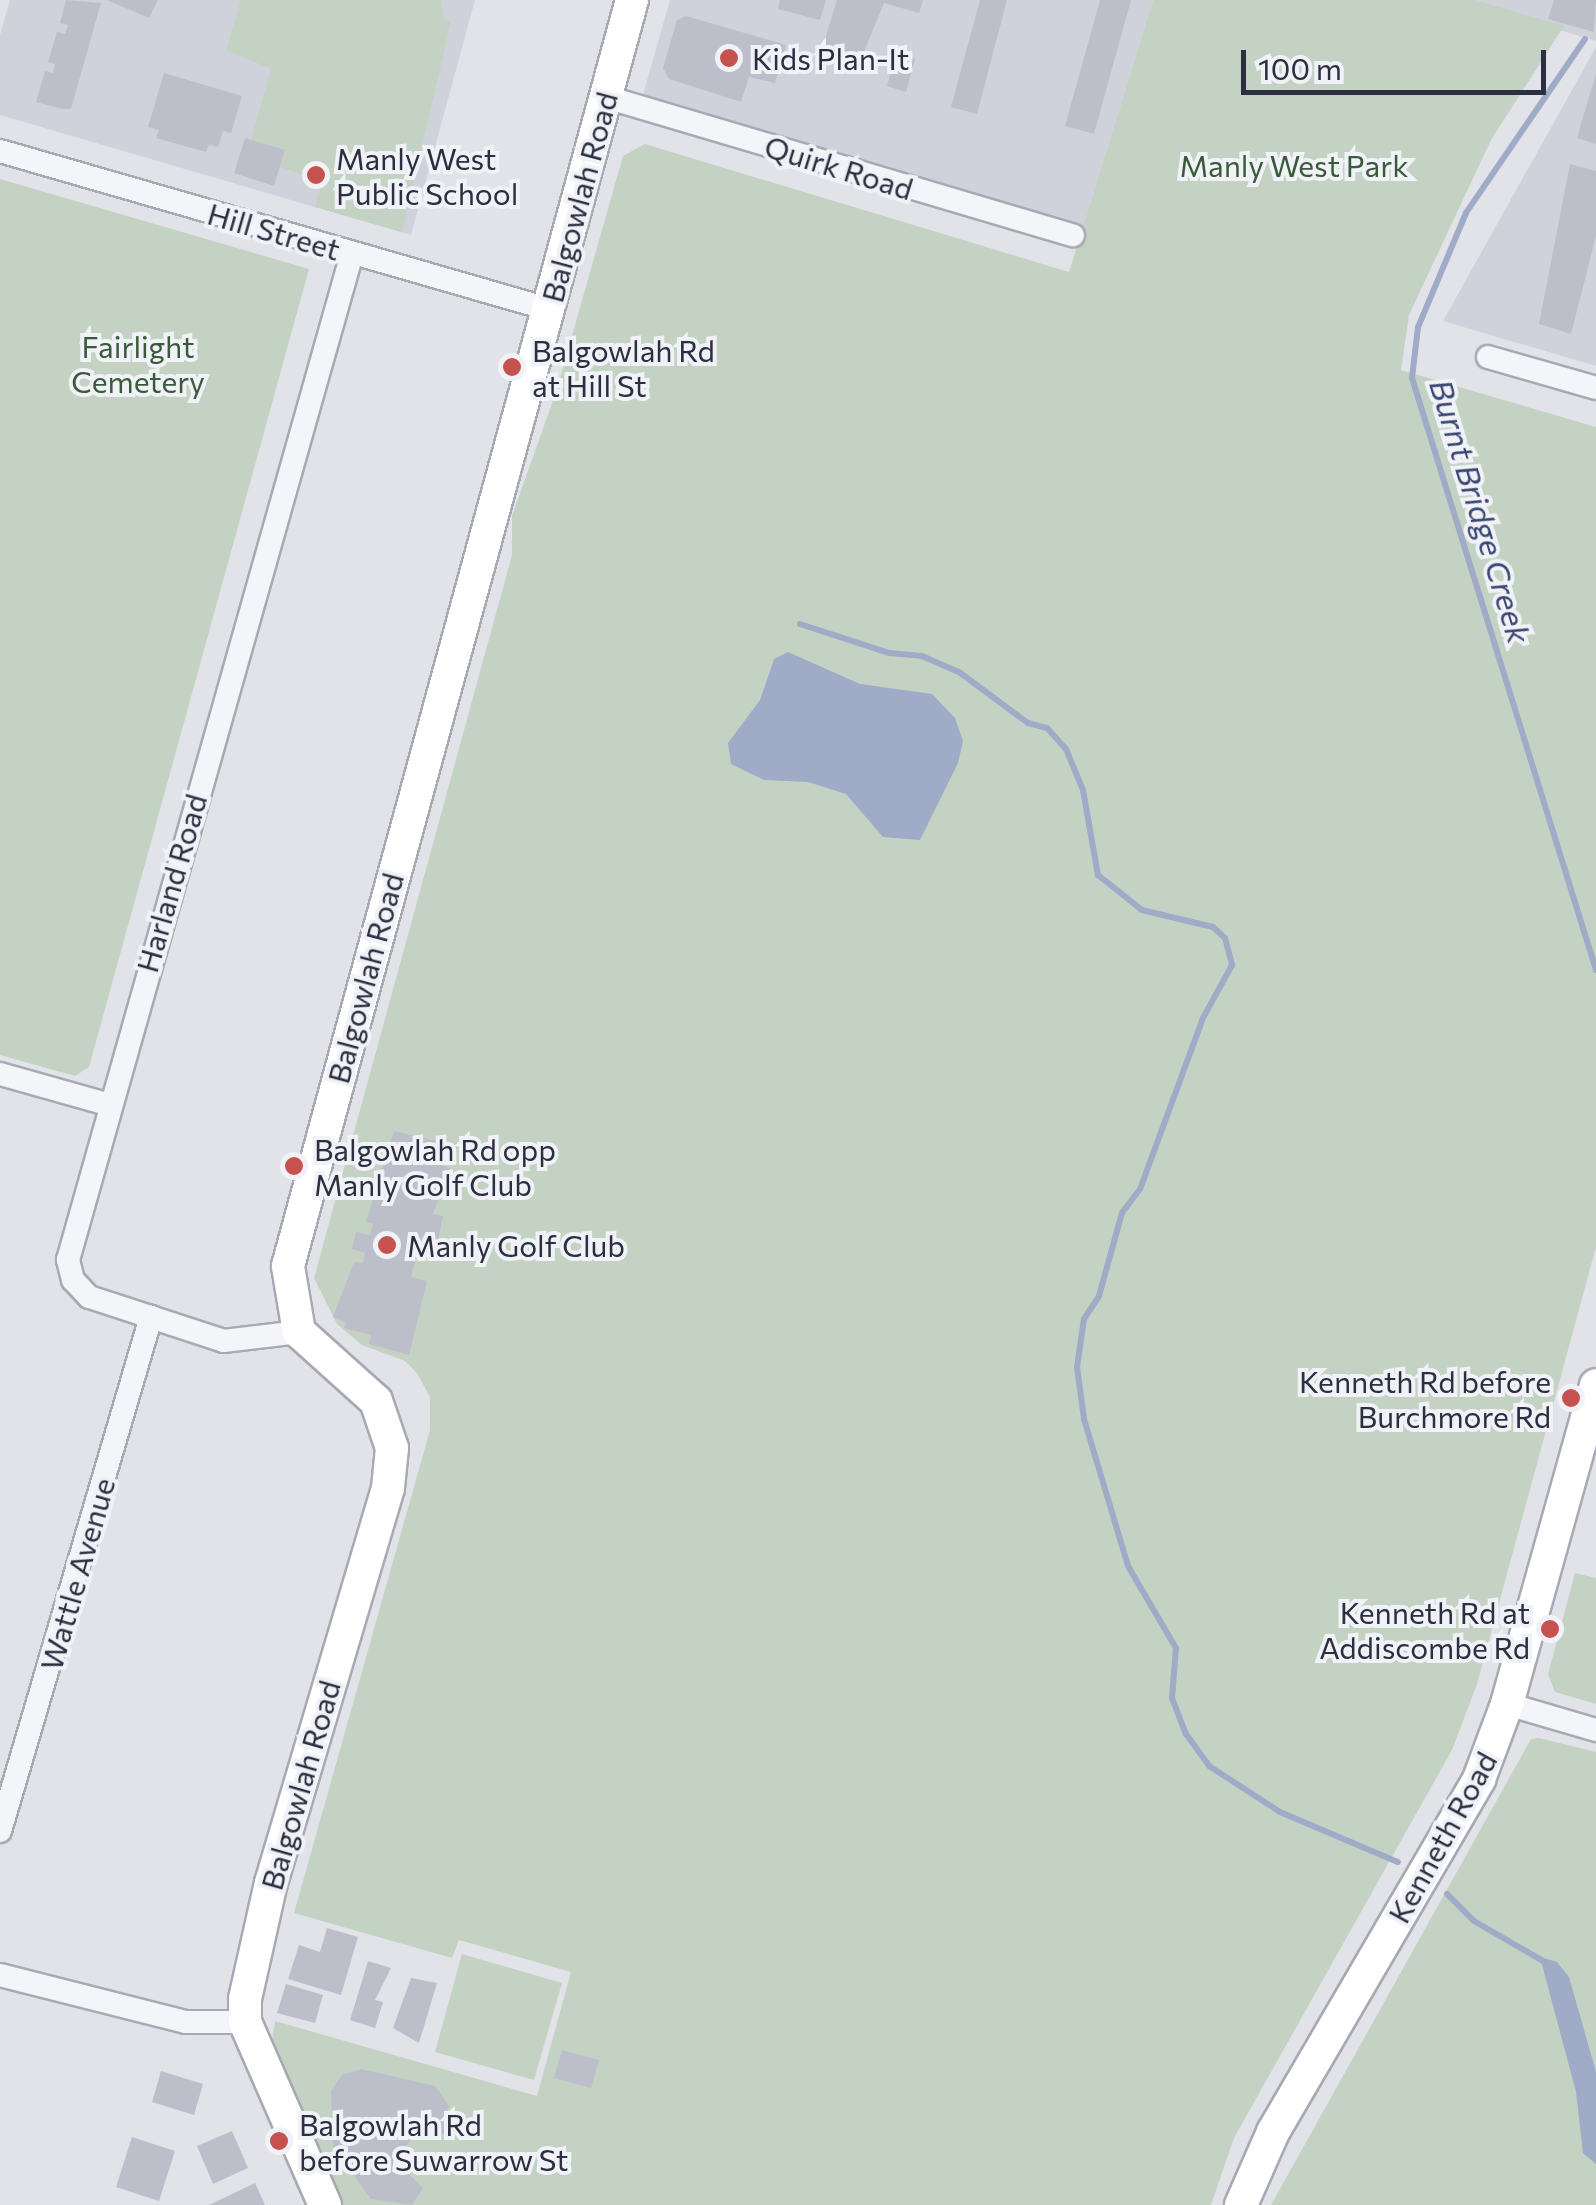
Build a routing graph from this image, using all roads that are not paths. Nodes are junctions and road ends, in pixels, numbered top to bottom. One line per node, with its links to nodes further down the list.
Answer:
1 (632, 0): 2 (street, Balgowlah Road)
2 (606, 97): 4 (street, Quirk Road); 6 (street, Balgowlah Road)
3 (0, 150): 5 (street, Hill Street)
4 (1073, 235)
5 (352, 254): 6 (street, Hill Street); 10 (street, Harland Road)
6 (548, 309): 12 (street, Balgowlah Road)
7 (1488, 356): 8 (street)
8 (1596, 388)
9 (0, 1074): 10 (street)
10 (107, 1104): 11 (street, Harland Road)
11 (151, 1316): 12 (street, Harland Road); 16 (street, Wattle Avenue)
12 (299, 1332): 18 (street, Balgowlah Road)
13 (1596, 1385): 14 (street, Kenneth Road)
14 (1507, 1704): 15 (street); 20 (street, Kenneth Road)
15 (1596, 1730)
16 (0, 1831)
17 (0, 1975): 18 (street)
18 (245, 2022): 19 (street)
19 (325, 2205)
20 (1241, 2205)

